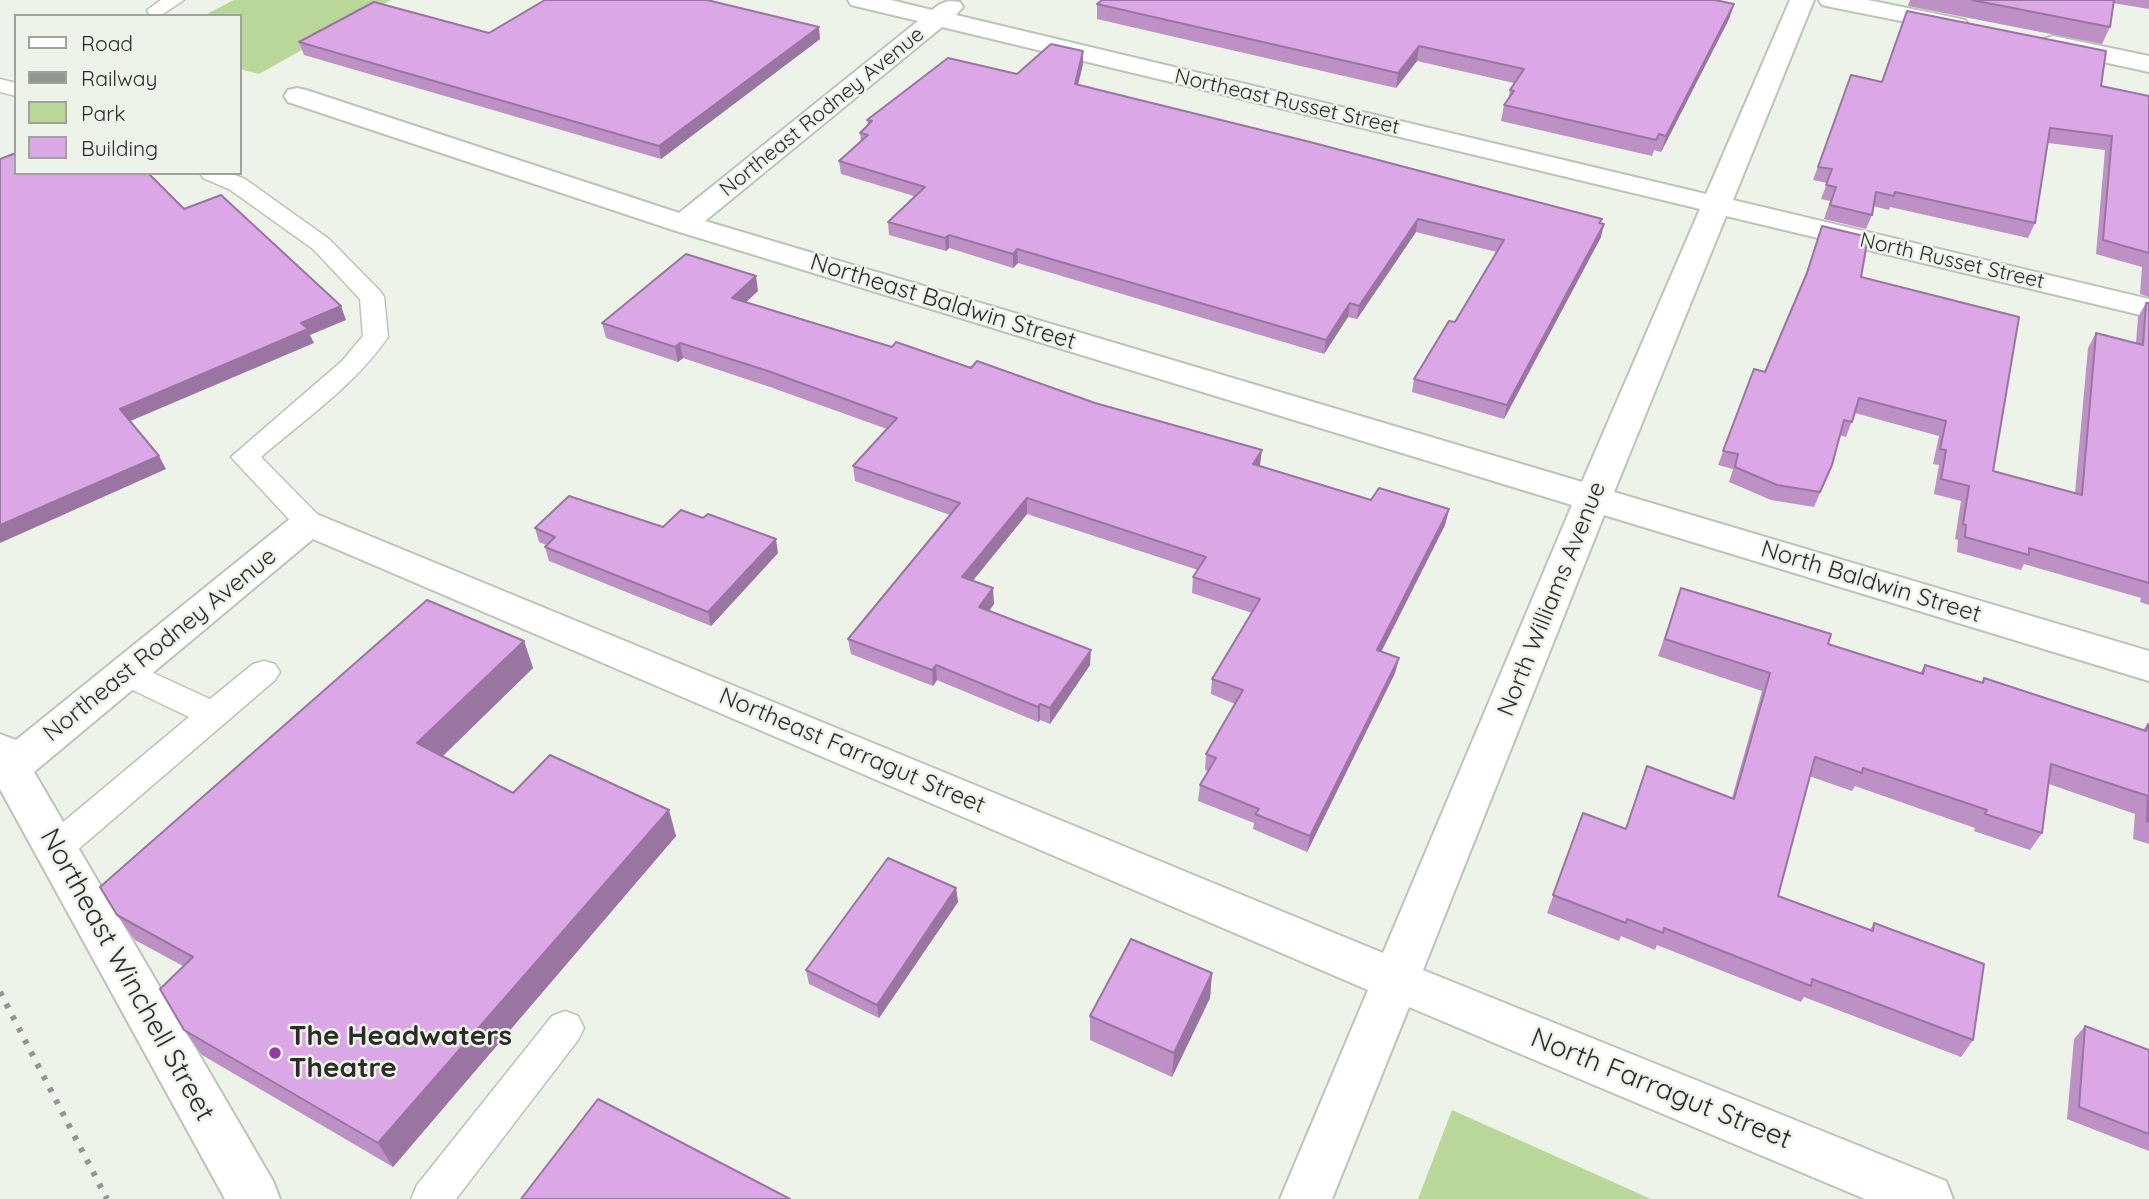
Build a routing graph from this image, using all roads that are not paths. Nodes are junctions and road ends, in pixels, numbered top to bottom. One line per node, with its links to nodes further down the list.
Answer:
1 (175, 0): 6 (lane)
2 (860, 0): 7 (street, Northeast Russet Street)
3 (961, 0): 7 (street, Northeast Rodney Avenue)
4 (1802, 0): 13 (street, North Williams Avenue)
5 (1831, 0): 8 (street)
6 (156, 10)
7 (937, 19): 13 (street, Northeast Russet Street); 14 (street, Northeast Rodney Avenue)
8 (1978, 29)
9 (2031, 40): 10 (street)
10 (2149, 64)
11 (297, 96): 14 (street, Northeast Baldwin Street)
12 (216, 175): 17 (lane)
13 (1715, 204): 15 (street, North Russet Street); 16 (street, North Williams Avenue)
14 (683, 224): 16 (street, Northeast Baldwin Street)
15 (2149, 308)
16 (1593, 498): 18 (street, North Baldwin Street); 24 (street, North Williams Avenue)
17 (309, 523): 20 (street, Northeast Rodney Avenue); 24 (street, Northeast Farragut Street)
18 (2149, 666)
19 (264, 672): 21 (lane)
20 (125, 673): 21 (lane); 22 (street, Northeast Rodney Avenue)
21 (214, 715): 23 (lane)
22 (5, 759): 23 (street, Northeast Winchell Street)
23 (56, 848): 26 (street, Northeast Winchell Street)
24 (1395, 980): 28 (street, North Williams Avenue); 29 (street, North Farragut Street)
25 (565, 1028): 27 (lane)
26 (254, 1199)
27 (431, 1199)
28 (1306, 1199)
29 (1927, 1199)

